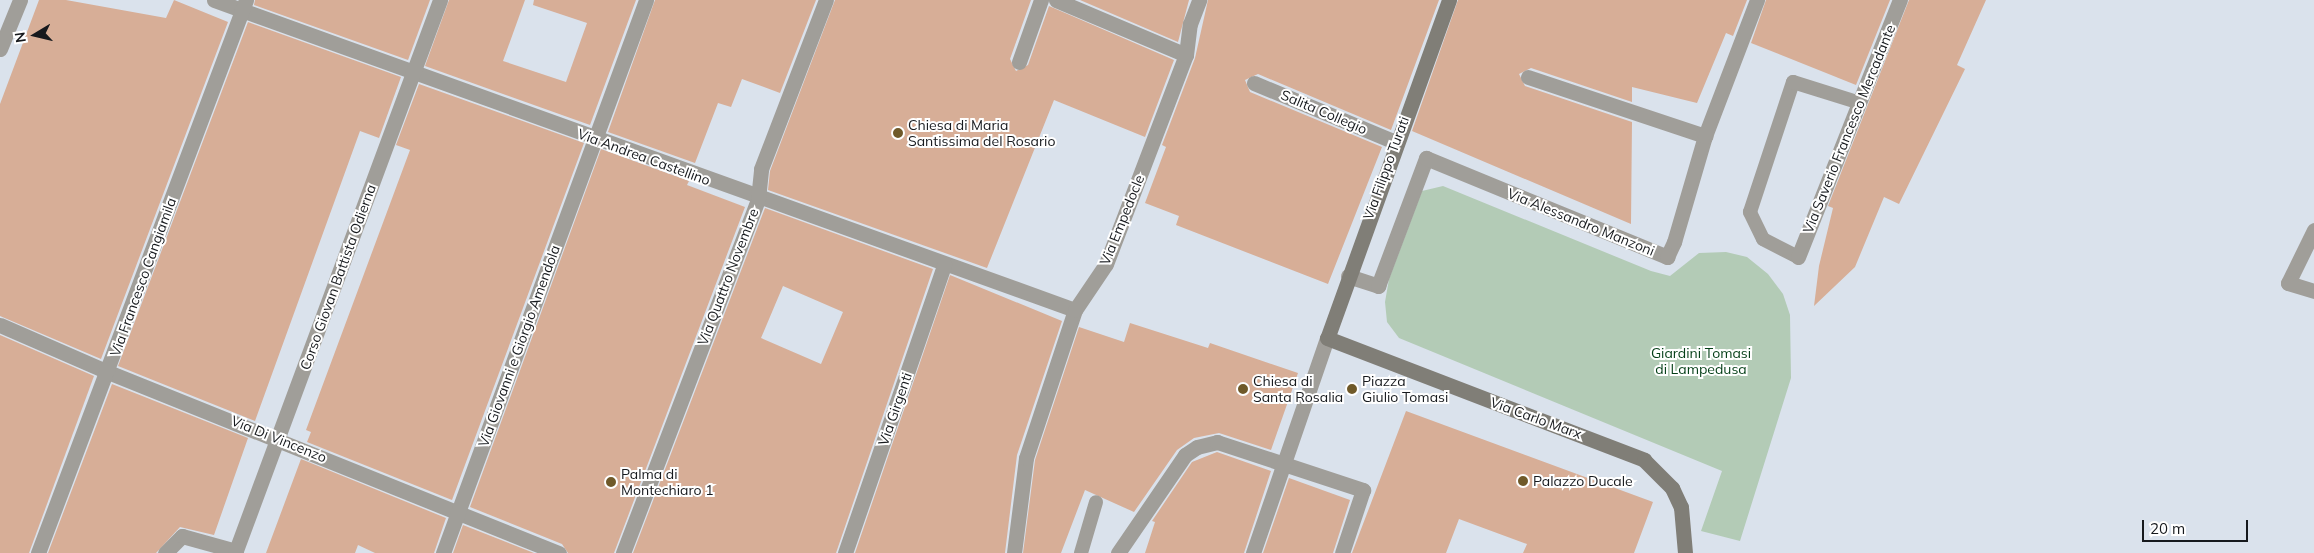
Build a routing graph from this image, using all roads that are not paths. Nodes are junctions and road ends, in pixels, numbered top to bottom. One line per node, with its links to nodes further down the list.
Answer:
1 (20, 0): 13 (street)
2 (214, 0): 12 (street, Via Andrea Castellino)
3 (440, 0): 16 (street, Corso Giovan Battista Odierna)
4 (646, 0): 21 (street, Via Giovanni e Giorgio Amendola)
5 (826, 0): 23 (street, Via Quattro Novembre)
6 (1041, 0): 15 (street)
7 (1056, 0): 14 (street)
8 (1199, 0): 14 (street, Via Empedocle)
9 (1449, 0): 22 (main road, Via Filippo Turati)
10 (1757, 0): 20 (street, Via Alessandro Manzoni)
11 (1900, 0): 19 (street, Via Saverio Francesco Mercadante)
12 (244, 5): 16 (street, Via Andrea Castellino); 32 (street, Via Francesco Cangiamila)
13 (0, 49)
14 (1186, 55): 29 (street, Via Empedocle)
15 (1019, 62)
16 (413, 72): 21 (street, Via Andrea Castellino); 33 (street, Corso Giovan Battista Odierna)
17 (1528, 77): 20 (street)
18 (1254, 82): 22 (street, Salita Collegio)
19 (1860, 103): 25 (street, Via Saverio Francesco Mercadante); 25 (lane)
20 (1705, 136): 27 (street, Via Alessandro Manzoni)
21 (595, 139): 23 (street, Via Andrea Castellino); 36 (street, Via Giovanni e Giorgio Amendola)
22 (1395, 142): 27 (main road, Via Filippo Turati)
23 (758, 198): 26 (street, Via Andrea Castellino); 42 (street, Via Quattro Novembre)
24 (2314, 230): 28 (street)
25 (1798, 257)
26 (944, 265): 29 (street, Via Andrea Castellino); 43 (street, Via Girgenti)
27 (1348, 276): 31 (main road, Via Filippo Turati)
28 (2314, 291)
29 (1075, 310): 44 (street, Via Empedocle)
30 (0, 325): 32 (street, Via Di Vincenzo)
31 (1327, 338): 34 (street); 49 (main road, Via Carlo Marx)
32 (108, 372): 33 (street, Via Di Vincenzo); 38 (street, Via Francesco Cangiamila)
33 (279, 438): 36 (street, Via Di Vincenzo); 37 (street, Corso Giovan Battista Odierna)
34 (1286, 463): 46 (street); 47 (street); 48 (street)
35 (1096, 502): 45 (lane)
36 (458, 512): 40 (street, Via Giovanni e Giorgio Amendola); 41 (street, Via Di Vincenzo)
37 (236, 552): 39 (street)
38 (38, 553)
39 (165, 553)
40 (442, 553)
41 (559, 553)
42 (622, 553)
43 (845, 553)
44 (1014, 553)
45 (1081, 553)
46 (1118, 553)
47 (1253, 553)
48 (1342, 553)
49 (1685, 553)

